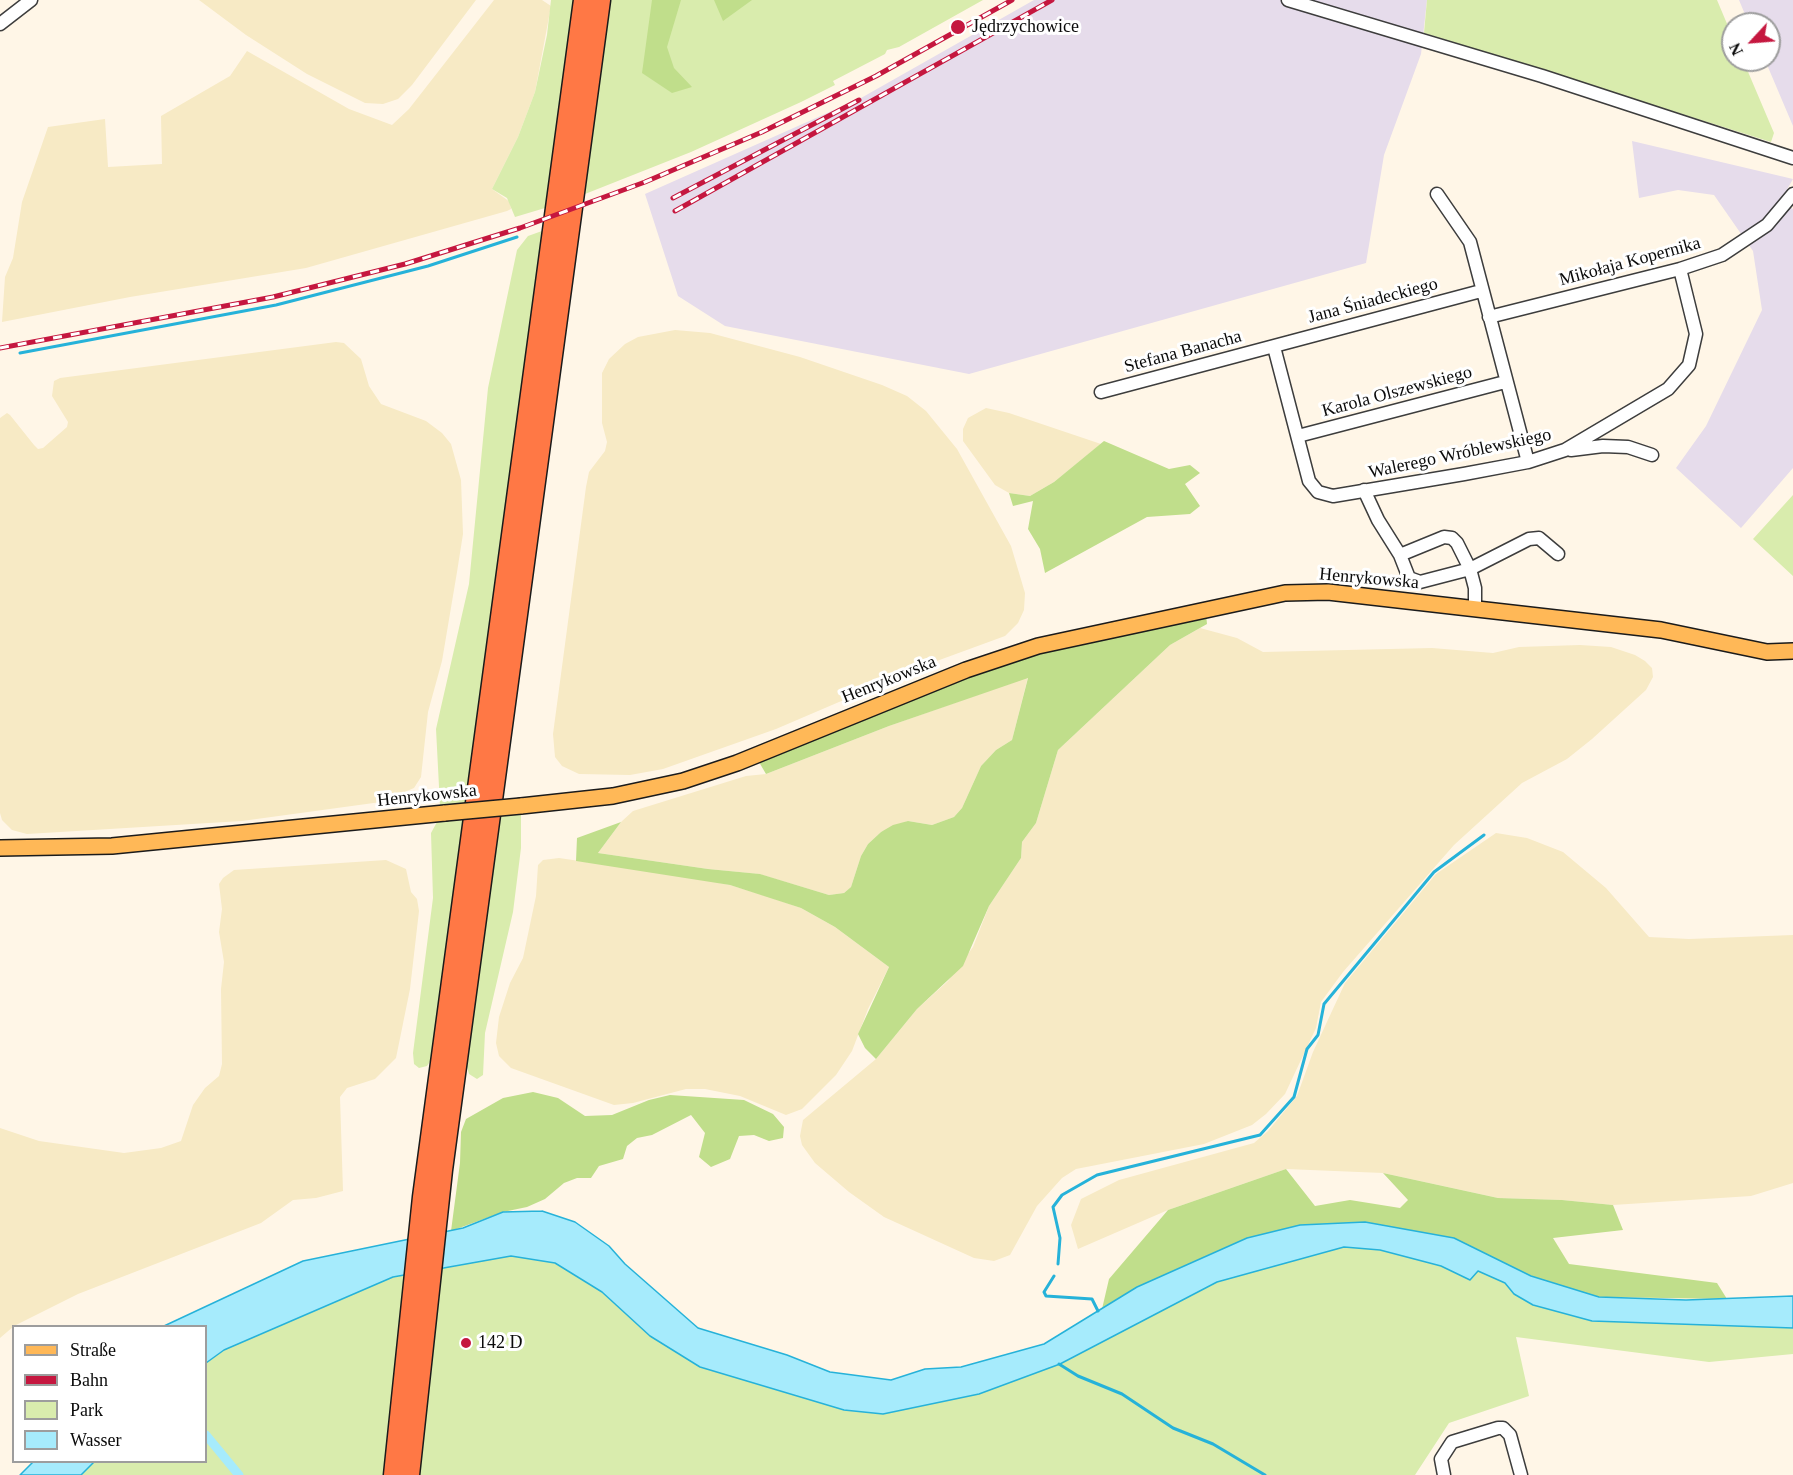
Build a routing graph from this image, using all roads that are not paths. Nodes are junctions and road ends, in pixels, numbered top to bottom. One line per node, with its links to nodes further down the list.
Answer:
1 (31, 0): 5 (street)
2 (583, 0): 26 (highway)
3 (601, 0): 26 (highway)
4 (1288, 0): 6 (street)
5 (0, 24)
6 (1793, 158)
7 (1437, 194): 10 (street)
8 (1793, 194): 9 (street, Mikołaja Kopernika)
9 (1680, 269): 11 (street, Mikołaja Kopernika); 16 (street, Walerego Wróblewskiego)
10 (1481, 291): 11 (street); 12 (street, Jana Śniadeckiego)
11 (1489, 317): 13 (street)
12 (1274, 347): 14 (street, Stefana Banacha); 15 (street)
13 (1505, 382): 15 (street, Karola Olszewskiego); 18 (street)
14 (1101, 392)
15 (1298, 436): 19 (street)
16 (1565, 450): 17 (street); 18 (street, Walerego Wróblewskiego)
17 (1652, 455)
18 (1528, 462): 19 (street, Walerego Wróblewskiego)
19 (1364, 490): 21 (street, Walerego Wróblewskiego)
20 (1558, 554): 22 (street)
21 (1400, 555): 22 (street, Walerego Wróblewskiego); 22 (street)
22 (1470, 569): 23 (street)
23 (1474, 609): 24 (main road, Henrykowska); 25 (main road, Henrykowska, bridge)
24 (1793, 651)
25 (0, 848)
26 (434, 1171): 27 (highway)
27 (424, 1250): 28 (highway); 29 (highway)
28 (393, 1475)
29 (410, 1475)
30 (1444, 1475): 31 (street)
31 (1521, 1475)

